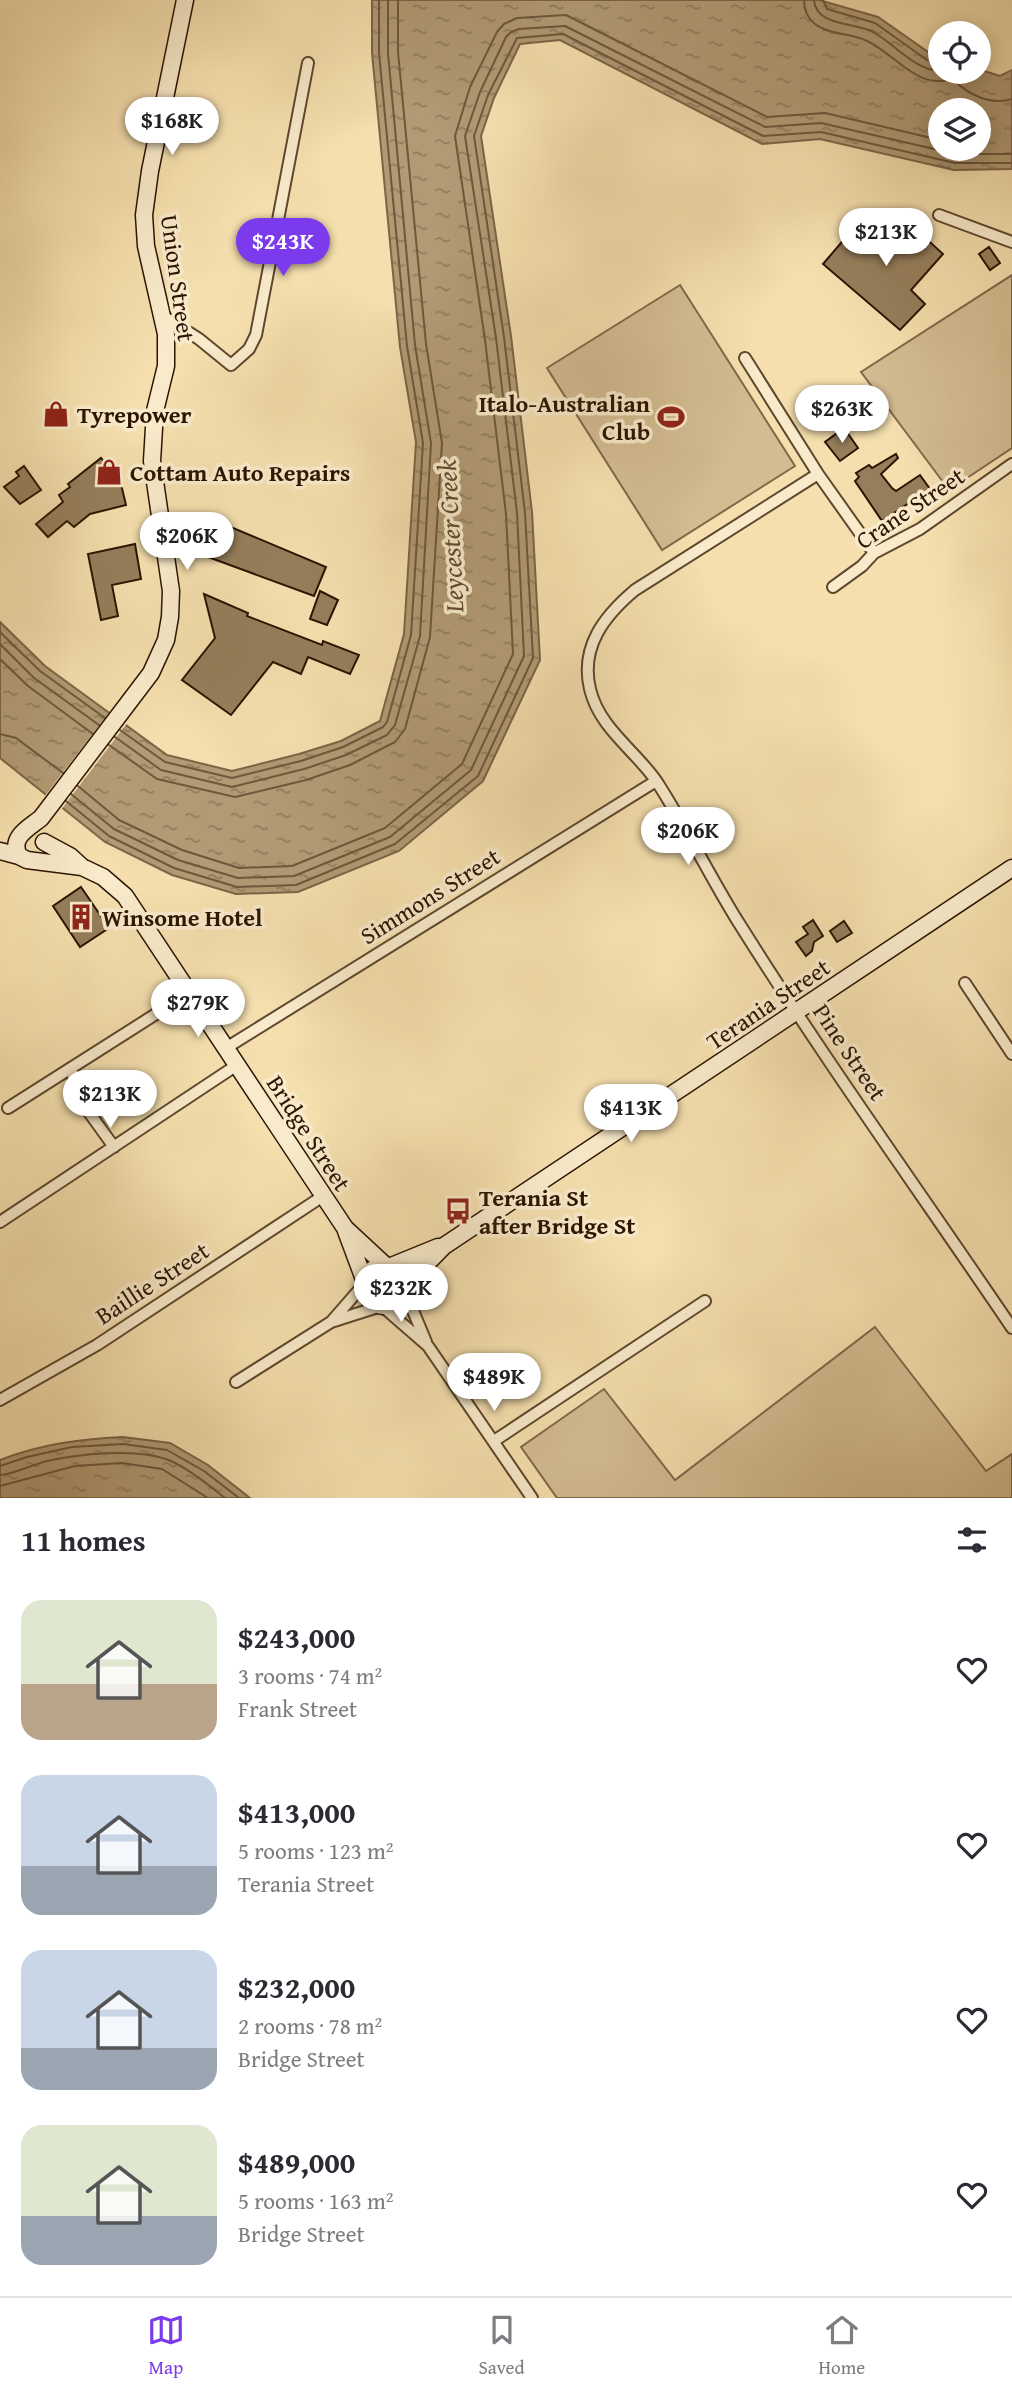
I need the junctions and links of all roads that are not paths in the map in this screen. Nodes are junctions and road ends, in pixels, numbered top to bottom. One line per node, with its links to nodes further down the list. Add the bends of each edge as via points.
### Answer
1 (185, 0): 5 (main road, Union Street, via 144,215 146,246)
2 (307, 63): 5 (street, via 256,335 249,349 231,365)
3 (939, 215): 4 (street)
4 (1012, 242)
5 (163, 316): 12 (main road, Union Street, via 167,352 155,411 152,461 171,591 166,640 151,673)
6 (745, 358): 8 (street)
7 (1012, 464): 9 (street, Crane Street, via 920,529)
8 (818, 474): 9 (street); 11 (street, Pine Street, via 635,590 600,627 589,649 590,690 599,714)
9 (874, 554): 10 (street, Crane Street)
10 (833, 587)
11 (656, 780): 22 (street, Pine Street); 23 (street, Simmons Street)
12 (41, 818): 13 (main road, Union Street); 14 (main road)
13 (21, 835): 14 (main road, via 32,831); 15 (main road); 17 (main road, via 15,844)
14 (42, 839): 17 (main road, via 42,854); 18 (main road, Bridge Street)
15 (0, 844)
16 (0, 851): 17 (main road, Bridge Street)
17 (25, 858): 18 (main road, Bridge Street)
18 (82, 867): 21 (main road, Bridge Street, via 125,896)
19 (1012, 868): 22 (main road, Terania Street)
20 (965, 983): 24 (street)
21 (189, 993): 23 (main road, Bridge Street); 26 (street)
22 (798, 1012): 32 (main road, Terania Street); 39 (street, Pine Street)
23 (226, 1048): 25 (main road, Bridge Street)
24 (1012, 1054)
25 (237, 1065): 28 (street); 29 (main road, Bridge Street)
26 (71, 1068): 27 (street); 28 (street, via 78,1097)
27 (8, 1108)
28 (114, 1147): 30 (street)
29 (323, 1196): 31 (main road, Bridge Street); 42 (street, Baillie Street, via 97,1345)
30 (0, 1222)
31 (345, 1228): 33 (main road, Bridge Street); 34 (main road, Bridge Street)
32 (444, 1246): 33 (main road, Terania Street); 35 (main road, Terania Street)
33 (388, 1267): 34 (main road, via 373,1270); 35 (main road, via 400,1274)
34 (365, 1282): 37 (main road, via 369,1300); 38 (street)
35 (404, 1288): 37 (main road, via 397,1302); 40 (street)
36 (705, 1301): 43 (street)
37 (382, 1306): 38 (street); 40 (street)
38 (331, 1322): 41 (street)
39 (1012, 1328)
40 (428, 1346): 43 (street)
41 (236, 1382)
42 (0, 1400)
43 (495, 1441): 44 (street)
44 (532, 1498)

